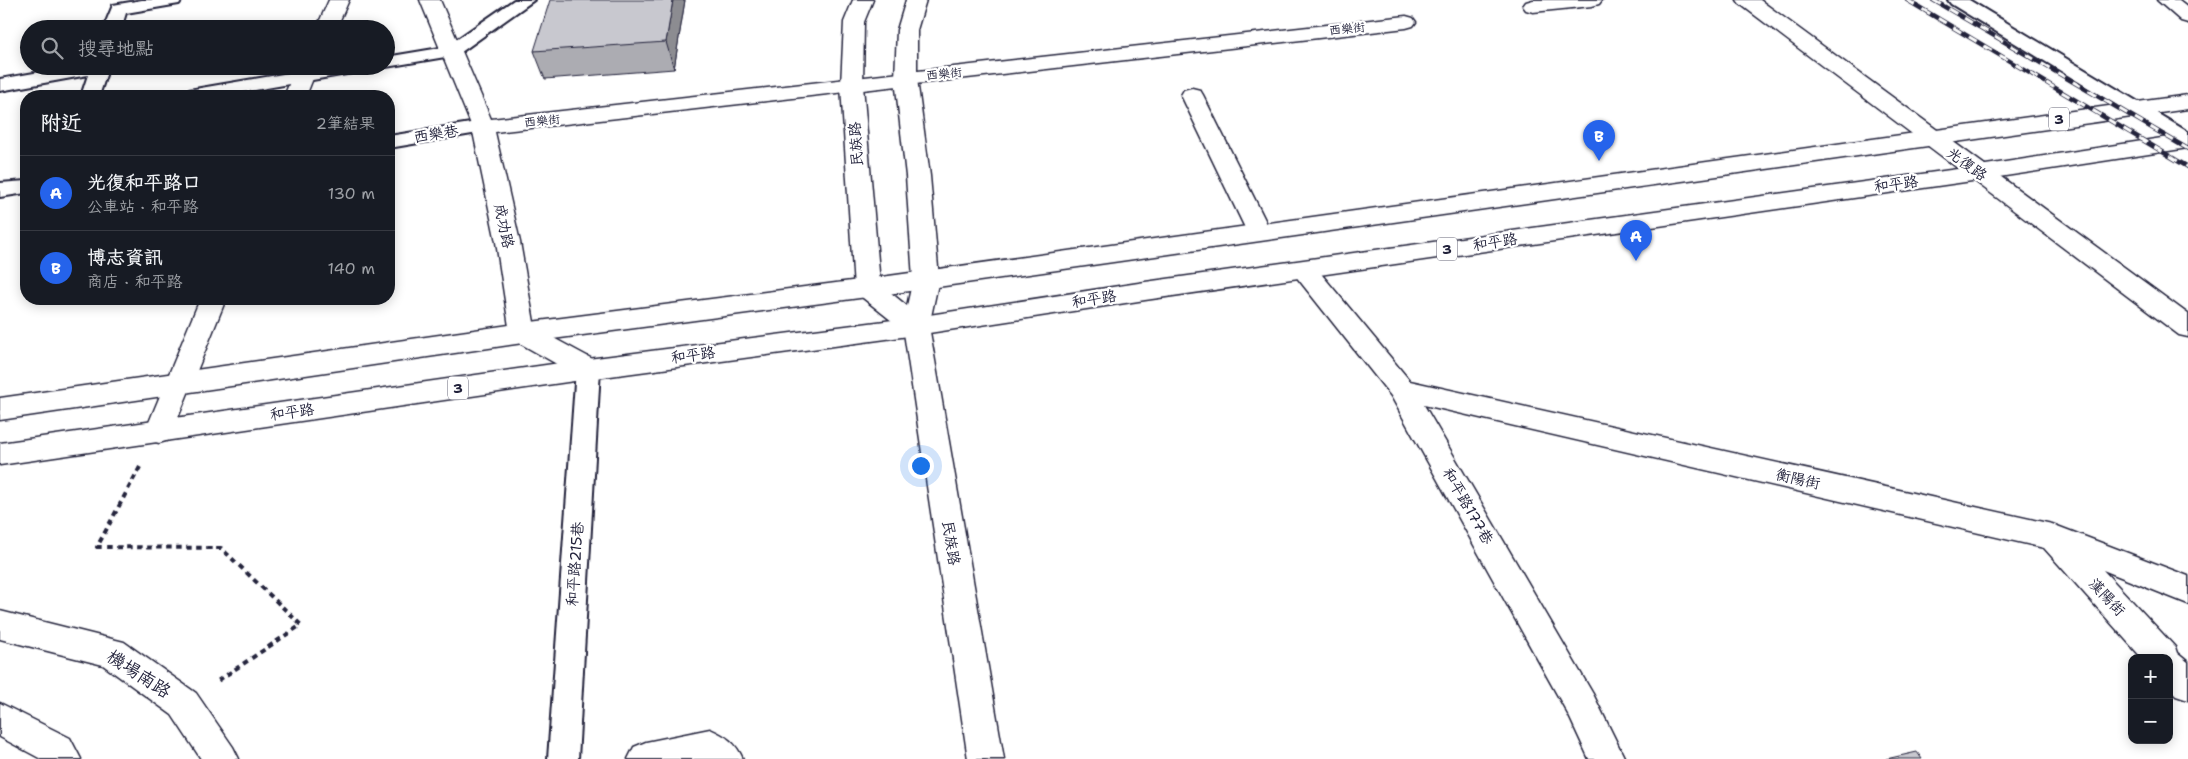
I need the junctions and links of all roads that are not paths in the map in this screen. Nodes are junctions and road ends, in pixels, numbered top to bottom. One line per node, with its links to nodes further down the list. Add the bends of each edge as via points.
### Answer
1 (172, 0): 13 (lane, via 119,9)
2 (339, 0): 14 (street)
3 (430, 0): 16 (street, 成功路)
4 (525, 0): 16 (lane)
5 (863, 0): 24 (street, 民族路, via 854,22)
6 (916, 0): 21 (street, 民族路, via 907,30)
7 (1592, 0): 11 (street)
8 (1747, 0): 31 (street, 光復路)
9 (1957, 0): 29 (lane)
10 (2167, 0): 12 (street)
11 (1533, 6)
12 (2188, 17)
13 (115, 20)
14 (330, 20)
15 (1406, 22): 21 (street, 西樂街)
16 (451, 51): 17 (lane); 30 (street, 成功路)
17 (395, 60)
18 (56, 75): 23 (lane)
19 (97, 75): 25 (lane)
20 (324, 75): 22 (lane)
21 (906, 79): 24 (street, 西樂街); 39 (street, 民族路)
22 (302, 80): 26 (lane)
23 (0, 85)
24 (852, 86): 30 (street, 西樂街); 40 (street, 民族路)
25 (92, 90)
26 (231, 90)
27 (1192, 95): 37 (street)
28 (2188, 102): 29 (street, 3)
29 (2134, 109): 31 (street, 3); 33 (lane)
30 (483, 127): 32 (lane, 西樂巷); 44 (street, 成功路, via 508,242)
31 (1930, 137): 34 (street, 光復路); 37 (street, 3)
32 (395, 141)
33 (2188, 141): 34 (street, 和平路 / 3)
34 (1979, 173): 38 (street, 和平路 / 3); 43 (street, 光復路)
35 (20, 188): 36 (lane)
36 (0, 190)
37 (1259, 232): 39 (street, 3)
38 (1304, 270): 42 (street, 和平路 / 3); 47 (street, 和平路177巷)
39 (926, 279): 40 (street, 3); 42 (street, 民族路)
40 (867, 288): 42 (street); 44 (street, 3)
41 (211, 305): 46 (street)
42 (916, 326): 45 (street, 和平路 / 3); 63 (street, 民族路)
43 (2188, 328)
44 (522, 333): 45 (street); 46 (street, 3)
45 (588, 369): 49 (street, 和平路 / 3); 60 (lane, 和平路215巷)
46 (179, 384): 48 (street, 3); 49 (street)
47 (1401, 389): 51 (street, 衡陽街); 64 (street, 和平路177巷, via 1581,705)
48 (0, 408)
49 (159, 432): 50 (street, 和平路 / 3)
50 (0, 454)
51 (2052, 537): 52 (street, 衡陽街); 54 (street, 漢陽街)
52 (2188, 590)
53 (0, 624): 59 (street, 機場南路, via 112,652 184,704)
54 (2159, 654)
55 (2173, 669): 56 (street)
56 (2188, 686)
57 (0, 719): 58 (street, via 58,750)
58 (63, 759)
59 (221, 759)
60 (563, 759)
61 (646, 759): 62 (street, via 710,746)
62 (725, 759)
63 (986, 759)
64 (1607, 759)

